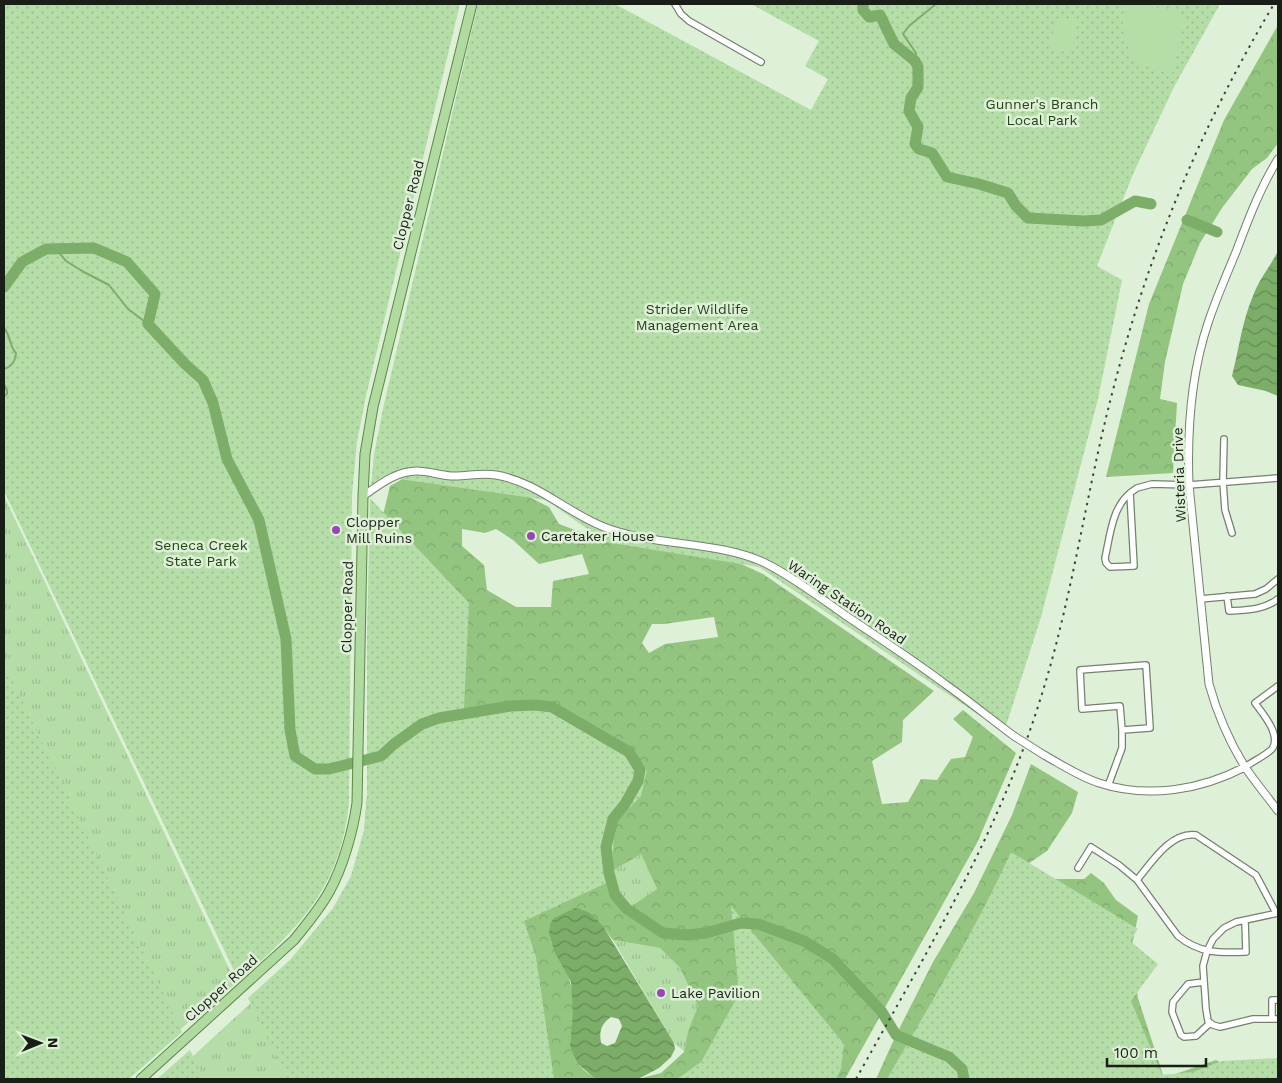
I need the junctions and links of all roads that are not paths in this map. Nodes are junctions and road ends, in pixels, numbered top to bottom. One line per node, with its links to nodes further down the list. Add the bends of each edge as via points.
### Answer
1 (472, 4): 10 (main road, Clopper Road, via 373,407 365,454)
2 (675, 4): 3 (street, via 688,21)
3 (761, 62)
4 (1278, 159): 8 (street, Wisteria Drive, via 1256,199 1208,324 1197,368 1189,423)
5 (1224, 439): 7 (street)
6 (1278, 478): 7 (street)
7 (1223, 482): 8 (street); 11 (street, via 1225,510)
8 (1188, 484): 9 (street, via 1152,484); 14 (street, Wisteria Drive)
9 (1130, 493): 9 (street, via 1134,566 1110,567 1105,558 1117,509)
10 (363, 496): 20 (street, Waring Station Road, bridge, via 386,480 408,472 451,476 495,474 542,491 593,522 614,530 763,562 945,683 1014,736 1085,778); 31 (main road, Clopper Road, via 358,778 355,817 348,846 330,891 294,940)
11 (1232, 533)
12 (1278, 579): 13 (street, via 1255,594)
13 (1228, 596): 14 (street); 15 (street, via 1229,611 1266,607)
14 (1200, 599): 19 (street, Wisteria Drive, via 1209,684 1221,720)
15 (1278, 599)
16 (1278, 686): 17 (street, via 1255,703)
17 (1276, 728): 19 (street, via 1272,748)
18 (1122, 730): 18 (street, via 1150,728 1146,666 1080,670 1082,709 1120,706); 20 (street, via 1122,748)
19 (1245, 767): 20 (street, Waring Station Road, via 1186,789 1136,791); 21 (street)
20 (1108, 786)
21 (1278, 811)
22 (1078, 868): 23 (street, via 1091,848)
23 (1137, 880): 24 (street, via 1180,836 1196,835 1256,875); 26 (street, via 1178,936)
24 (1277, 913): 25 (street)
25 (1245, 921): 26 (street, via 1224,928); 26 (street, via 1246,952)
26 (1207, 951): 27 (street, via 1203,966)
27 (1204, 982): 30 (street); 30 (street, via 1184,987 1173,1002 1172,1012 1184,1037 1196,1036)
28 (1278, 1000): 29 (street, via 1272,1000)
29 (1275, 1019): 30 (street, via 1253,1019 1220,1027)
30 (1210, 1023)
31 (141, 1079)

